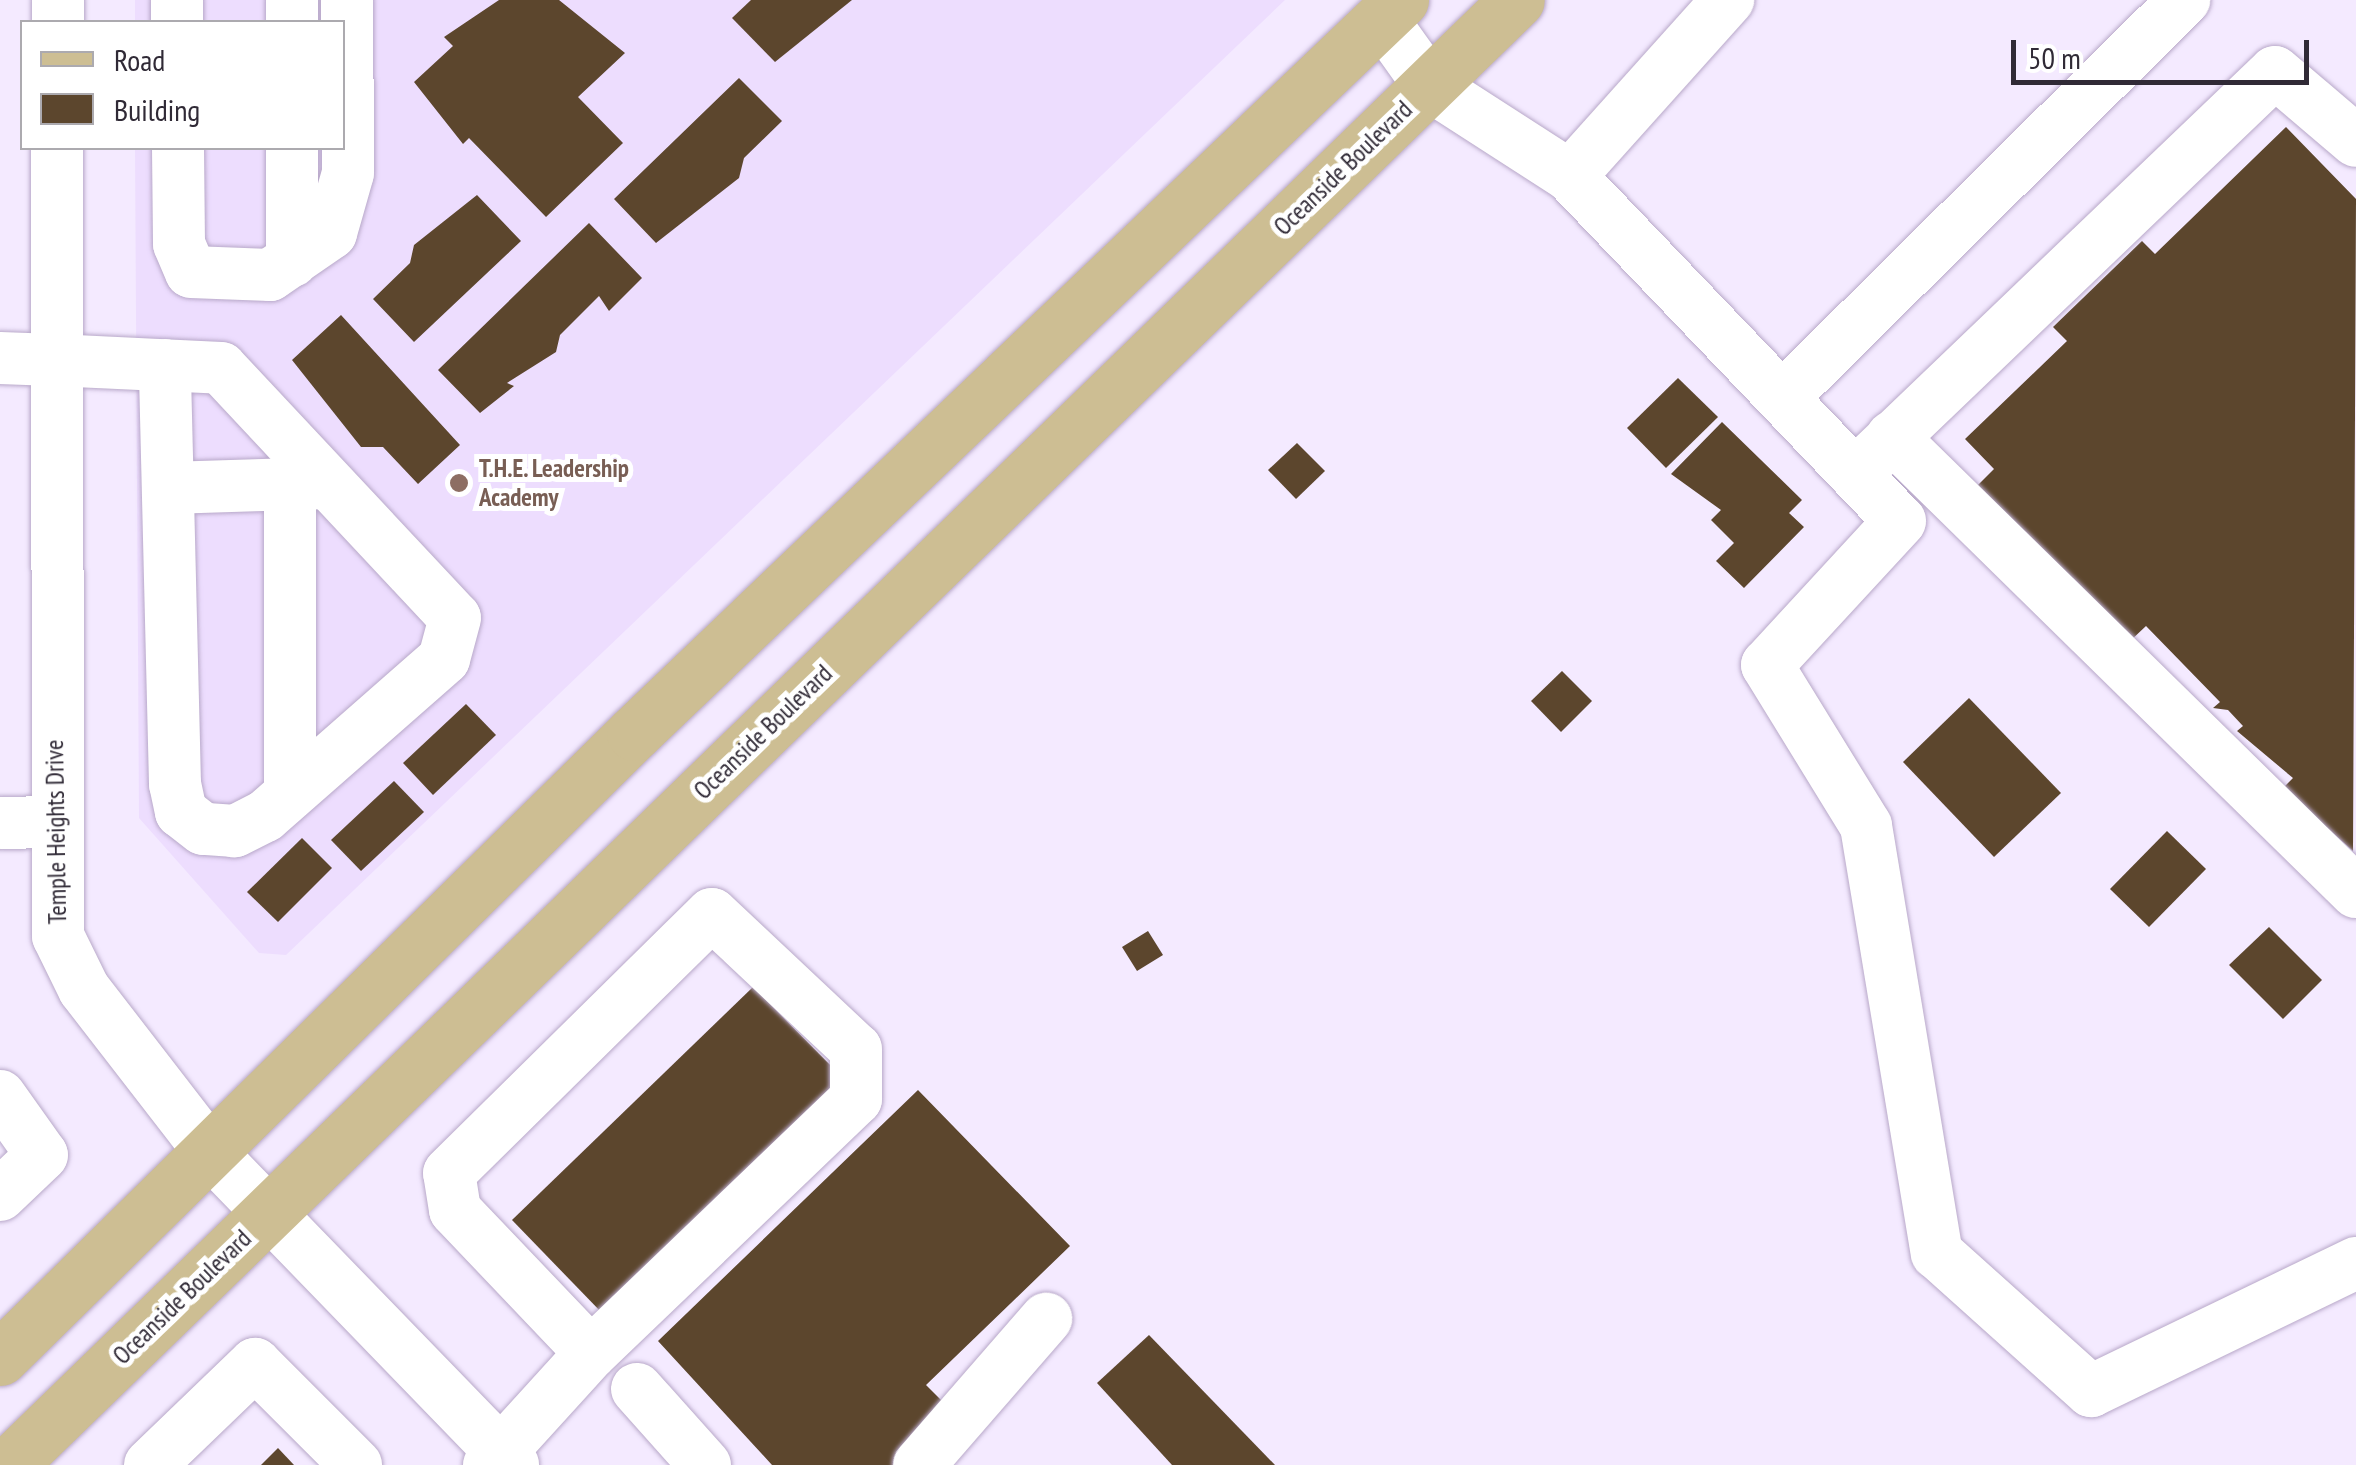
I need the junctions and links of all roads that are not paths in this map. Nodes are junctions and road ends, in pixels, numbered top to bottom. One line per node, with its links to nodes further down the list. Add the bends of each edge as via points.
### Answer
1 (347, 0): 12 (street, via 346,203 331,232)
2 (1517, 0): 6 (main road, Oceanside Boulevard)
3 (1728, 0): 11 (street)
4 (2184, 0): 16 (street)
5 (1392, 9): 6 (street); 26 (main road)
6 (1429, 85): 11 (street); 28 (main road, Oceanside Boulevard)
7 (2356, 142): 17 (street, via 2275,72)
8 (57, 150): 14 (street, Temple Heights Drive)
9 (178, 150): 12 (street, via 178,244 192,272 247,280)
10 (292, 150): 12 (street)
11 (1570, 176): 16 (street)
12 (292, 261)
13 (0, 358): 14 (street)
14 (54, 360): 15 (street); 22 (street, Temple Heights Drive)
15 (165, 365): 19 (street, via 221,368); 20 (street)
16 (1782, 398): 18 (street)
17 (1892, 437): 18 (street); 24 (street)
18 (1855, 474): 29 (street, via 1900,521 1767,664 1866,826 1938,1253 2091,1392)
19 (310, 484): 20 (street); 21 (street); 21 (street, via 455,618 444,658)
20 (168, 488): 21 (street, via 182,812 203,829 236,831)
21 (290, 791)
22 (54, 822): 23 (street); 26 (street, Temple Heights Drive, via 58,936 84,988)
23 (0, 823)
24 (2356, 892)
25 (0, 1096): 27 (street, via 42,1155)
26 (209, 1151): 28 (street, Temple Heights Drive); 32 (main road)
27 (0, 1195)
28 (267, 1214): 34 (street, Temple Heights Drive); 35 (main road, Oceanside Boulevard)
29 (2356, 1263)
30 (1046, 1319): 39 (street)
31 (591, 1353): 31 (street, via 455,1210 446,1186 712,914 856,1049 856,1099); 34 (street)
32 (0, 1358)
33 (637, 1389): 38 (street)
34 (501, 1461)
35 (9, 1465)
36 (150, 1465): 37 (street, via 256,1364)
37 (356, 1465)
38 (705, 1465)
39 (918, 1465)

